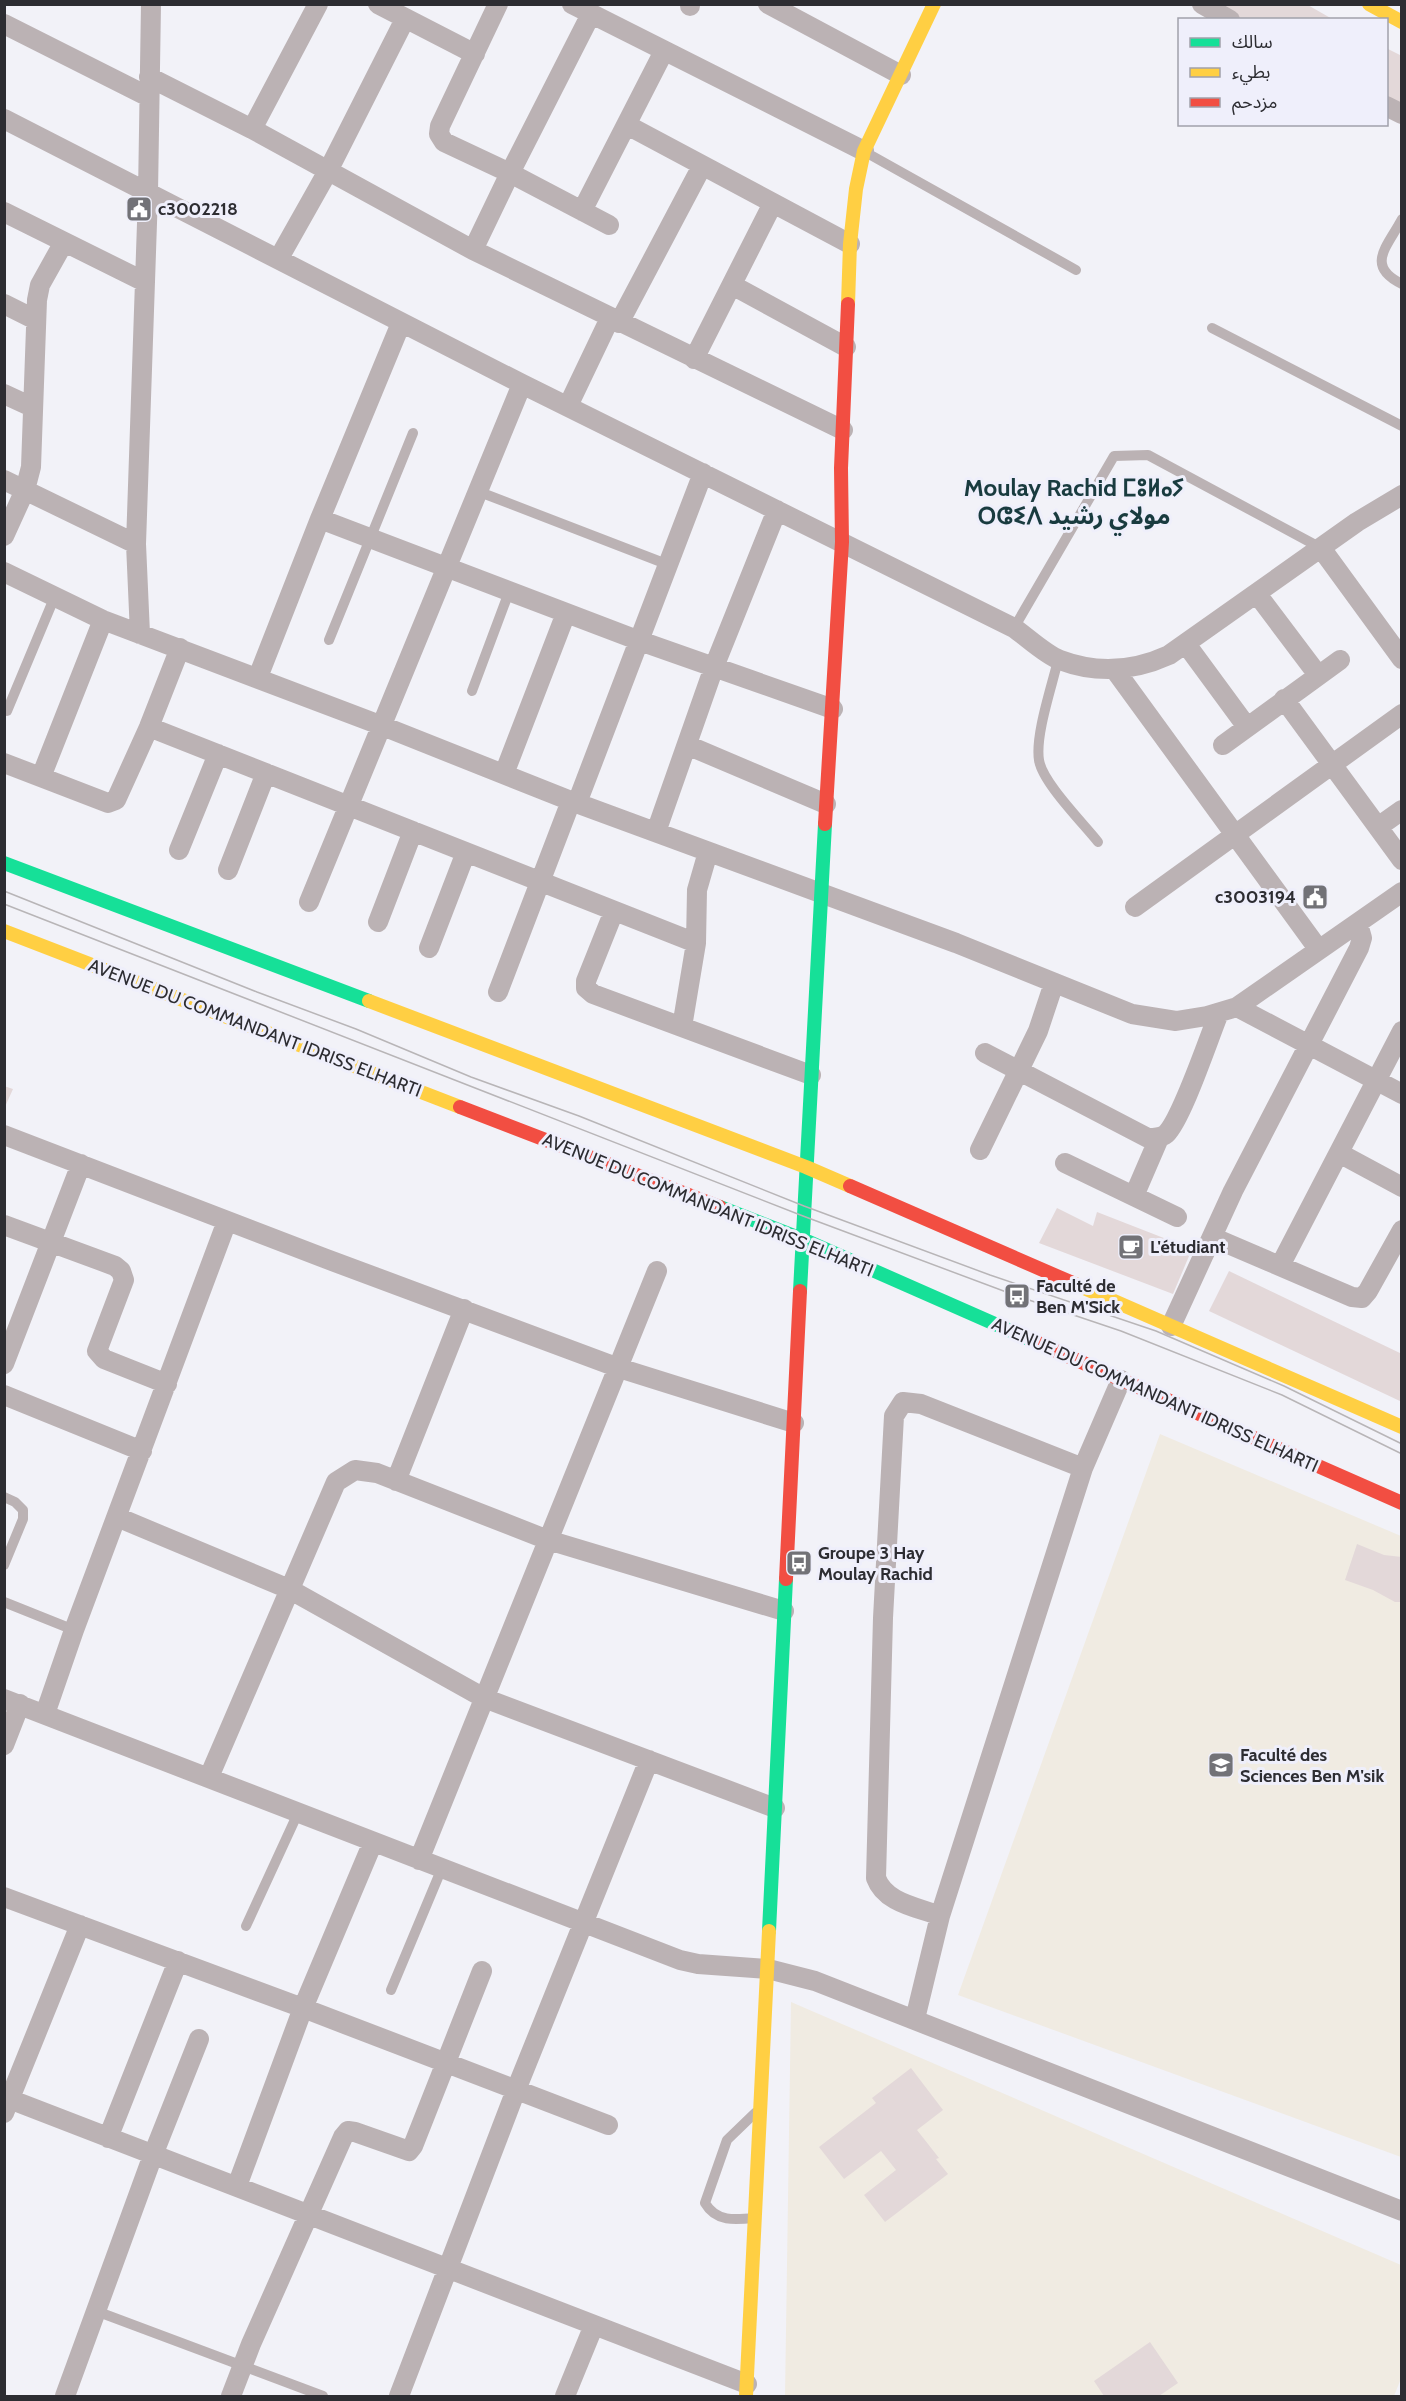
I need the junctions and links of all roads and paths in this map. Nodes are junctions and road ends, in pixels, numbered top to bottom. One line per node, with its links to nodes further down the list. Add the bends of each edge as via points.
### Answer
1 (151, 4): 18 (street)
2 (318, 4): 22 (street)
3 (378, 4): 12 (street)
4 (498, 4): 16 (street)
5 (572, 4): 10 (street)
6 (768, 4): 17 (street)
7 (934, 4): 17 (main road)
8 (1202, 4): 11 (street)
9 (1369, 4): 13 (main road)
10 (601, 13): 15 (street); 26 (street)
11 (1226, 18)
12 (405, 20): 16 (street); 25 (street)
13 (1401, 22)
14 (4, 24): 19 (street)
15 (664, 51): 21 (street); 23 (street)
16 (475, 54): 26 (street, via 438,134 444,141)
17 (901, 75): 23 (main road)
18 (149, 77): 19 (street); 22 (street)
19 (149, 97): 27 (street)
20 (4, 119): 27 (street)
21 (627, 125): 24 (street); 29 (street)
22 (252, 129): 25 (street)
23 (864, 151): 34 (main road); 37 (lane)
24 (702, 166): 28 (street); 43 (street)
25 (328, 171): 35 (street); 36 (street)
26 (510, 173): 29 (street); 35 (street)
27 (148, 194): 36 (street); 38 (street)
28 (773, 203): 34 (street); 39 (street)
29 (582, 211): 32 (street)
30 (4, 212): 33 (street)
31 (1401, 219): 40 (lane, via 1381,259 1381,268 1388,278)
32 (609, 225)
33 (64, 242): 38 (street); 42 (street, via 40,285)
34 (850, 244): 46 (main road)
35 (473, 250): 43 (street)
36 (279, 258): 44 (street)
37 (1076, 270)
38 (145, 282): 65 (street)
39 (732, 285): 46 (street); 47 (street)
40 (1401, 285)
41 (4, 304): 42 (street)
42 (36, 320): 51 (street)
43 (614, 320): 47 (street); 50 (street)
44 (401, 323): 48 (street); 61 (street)
45 (1212, 328): 52 (lane)
46 (846, 347): 53 (main road)
47 (694, 359): 53 (street)
48 (522, 384): 50 (street); 58 (street)
49 (4, 394): 51 (street)
50 (568, 406): 55 (street)
51 (32, 407): 57 (street, via 31,467)
52 (1401, 426)
53 (843, 430): 64 (main road)
54 (413, 433): 63 (lane)
55 (704, 473): 60 (street); 67 (street)
56 (4, 480): 57 (street)
57 (25, 490): 62 (street); 65 (street)
58 (477, 491): 67 (lane); 68 (street)
59 (1401, 495): 66 (street)
60 (777, 510): 64 (street); 84 (street)
61 (320, 519): 63 (street); 87 (street)
62 (4, 536)
63 (370, 539): 68 (street); 77 (lane)
64 (842, 542): 75 (street); 90 (main road)
65 (136, 544): 76 (street)
66 (1321, 548): 71 (street); 75 (lane, via 1148,455 1114,456); 81 (street)
67 (669, 565): 78 (street)
68 (445, 568): 70 (street); 93 (street)
69 (4, 572): 72 (street)
70 (509, 592): 73 (street); 88 (lane)
71 (1257, 594): 79 (street); 86 (street)
72 (55, 596): 74 (street); 91 (lane)
73 (566, 613): 78 (street); 102 (street)
74 (103, 620): 76 (street); 103 (street)
75 (1014, 628): 82 (street)
76 (140, 634): 80 (street)
77 (329, 640)
78 (640, 641): 84 (street); 104 (street)
79 (1186, 644): 85 (street, via 1147,665); 95 (street)
80 (180, 648): 87 (street); 94 (street)
81 (1401, 659)
82 (1058, 660): 85 (street); 112 (lane, via 1039,742 1039,761 1046,778)
83 (1340, 660): 86 (street)
84 (714, 667): 90 (street); 96 (street)
85 (1114, 670): 111 (street)
86 (1318, 675): 89 (street)
87 (258, 677): 93 (street)
88 (472, 691)
89 (1284, 699): 95 (street); 100 (street)
90 (833, 708): 105 (main road)
91 (7, 711)
92 (1401, 714): 100 (street)
93 (380, 725): 102 (street); 106 (street)
94 (149, 727): 98 (street); 103 (street, via 120,795 112,802)
95 (1247, 727): 97 (street)
96 (687, 745): 105 (street); 110 (street)
97 (1223, 745)
98 (218, 754): 101 (street); 113 (street)
99 (4, 764): 103 (street)
100 (1332, 764): 108 (street); 111 (street)
101 (266, 773): 106 (street); 118 (street)
102 (504, 774): 104 (street)
103 (41, 777)
104 (574, 802): 110 (street); 119 (street)
105 (826, 804): 121 (main road)
106 (347, 805): 109 (street); 122 (street)
107 (1401, 810): 108 (street)
108 (1378, 827): 116 (street)
109 (413, 831): 114 (street); 127 (street)
110 (656, 832): 115 (street)
111 (1236, 834): 123 (street); 132 (street)
112 (1098, 842)
113 (179, 850)
114 (466, 852): 119 (street); 131 (street)
115 (708, 852): 121 (street); 130 (street, via 697,890)
116 (1401, 860)
117 (4, 863): 150 (main road)
118 (228, 870)
119 (541, 881): 125 (street); 134 (street)
120 (1401, 892): 124 (street)
121 (820, 893): 133 (street); 141 (main road)
122 (309, 902)
123 (1135, 907)
124 (1383, 907): 126 (street); 128 (street)
125 (614, 911): 130 (street); 136 (street, via 586,988)
126 (1401, 916)
127 (378, 922)
128 (1358, 924): 132 (street); 138 (street, via 1362,938 1359,948)
129 (4, 931): 158 (main road, AVENUE DU COMMANDANT IDRISS ELHARTI)
130 (696, 943): 136 (street)
131 (429, 948)
132 (1319, 950): 135 (street)
133 (1054, 983): 135 (street, via 1132,1014 1176,1021); 140 (street, via 1038,1031)
134 (498, 992)
135 (1228, 1010): 138 (street); 145 (street, via 1178,1115)
136 (682, 1027): 141 (street)
137 (1401, 1031): 142 (street)
138 (1308, 1044): 142 (street); 157 (street)
139 (985, 1053): 140 (street)
140 (1018, 1071): 145 (street, via 1148,1138); 146 (street)
141 (811, 1075): 150 (main road)
142 (1376, 1080): 143 (street); 147 (street)
143 (1401, 1094)
144 (4, 1135): 148 (street)
145 (1159, 1138): 152 (street)
146 (980, 1150)
147 (1339, 1153): 151 (street); 160 (street)
148 (81, 1164): 154 (street); 159 (street)
149 (1065, 1164): 152 (street)
150 (806, 1167): 158 (main road); 163 (main road)
151 (1401, 1187)
152 (1134, 1196): 153 (street)
153 (1177, 1217)
154 (227, 1221): 162 (street); 167 (street)
155 (4, 1225): 159 (street)
156 (1401, 1230): 160 (street, via 1362,1298)
157 (1212, 1237): 160 (street); 163 (street)
158 (802, 1239): 166 (main road, AVENUE DU COMMANDANT IDRISS ELHARTI); 169 (main road)
159 (51, 1243): 164 (street); 167 (street, via 121,1271 124,1280 97,1351 104,1359)
160 (1281, 1264)
161 (657, 1271): 165 (street)
162 (464, 1309): 165 (street); 173 (street)
163 (1171, 1326): 170 (main road)
164 (4, 1364)
165 (619, 1368): 169 (street); 177 (street)
166 (1121, 1380): 172 (street); 175 (main road, AVENUE DU COMMANDANT IDRISS ELHARTI)
167 (167, 1384): 171 (street)
168 (4, 1395): 171 (street)
169 (794, 1423): 181 (main road)
170 (1401, 1427)
171 (142, 1451): 176 (street)
172 (1083, 1468): 195 (street); 195 (street, via 921,1404 903,1402 894,1416 883,1618 876,1878 889,1897)
173 (396, 1481): 177 (street); 179 (street, via 355,1470 336,1482)
174 (4, 1497): 178 (lane, via 23,1510 23,1519)
175 (1401, 1503)
176 (117, 1517): 179 (street); 182 (street)
177 (548, 1540): 181 (street); 183 (street)
178 (4, 1565)
179 (289, 1589): 183 (street); 188 (street)
180 (4, 1602): 182 (lane)
181 (784, 1611): 189 (main road)
182 (74, 1630): 185 (street)
183 (484, 1698): 187 (street); 192 (street)
184 (12, 1702): 185 (street); 186 (street)
185 (45, 1714): 188 (street)
186 (4, 1745)
187 (648, 1760): 189 (street); 196 (street)
188 (209, 1777): 190 (street)
189 (775, 1808): 200 (main road)
190 (298, 1813): 191 (street); 198 (lane)
191 (373, 1842): 192 (street); 203 (street)
192 (419, 1860): 193 (street)
193 (442, 1868): 196 (street); 202 (lane)
194 (4, 1897): 197 (street)
195 (940, 1916): 204 (street)
196 (583, 1923): 200 (street, via 680,1960); 207 (street)
197 (80, 1925): 199 (street); 208 (street)
198 (246, 1926)
199 (177, 1961): 203 (street); 211 (street)
200 (768, 1969): 204 (street, via 815,1981); 209 (main road)
201 (482, 1971): 206 (street)
202 (391, 1990)
203 (303, 2008): 206 (street); 213 (street)
204 (915, 2019): 214 (street)
205 (199, 2039): 212 (street)
206 (446, 2063): 207 (street); 215 (street, via 409,2151 348,2131)
207 (516, 2090): 210 (street); 217 (street)
208 (6, 2103): 211 (street)
209 (760, 2109): 216 (main road); 216 (lane, via 727,2140 705,2203 720,2218)
210 (608, 2125)
211 (108, 2138): 212 (street)
212 (153, 2155): 213 (street); 218 (street)
213 (237, 2186): 215 (street)
214 (1401, 2211)
215 (307, 2215): 217 (street); 220 (street)
216 (755, 2218): 221 (main road)
217 (448, 2269): 219 (street); 225 (street)
218 (96, 2311): 220 (lane); 222 (street)
219 (594, 2325): 221 (street); 226 (street)
220 (242, 2368): 223 (street); 224 (lane)
221 (746, 2390)
222 (65, 2397)
223 (231, 2397)
224 (323, 2397)
225 (399, 2397)
226 (565, 2397)

